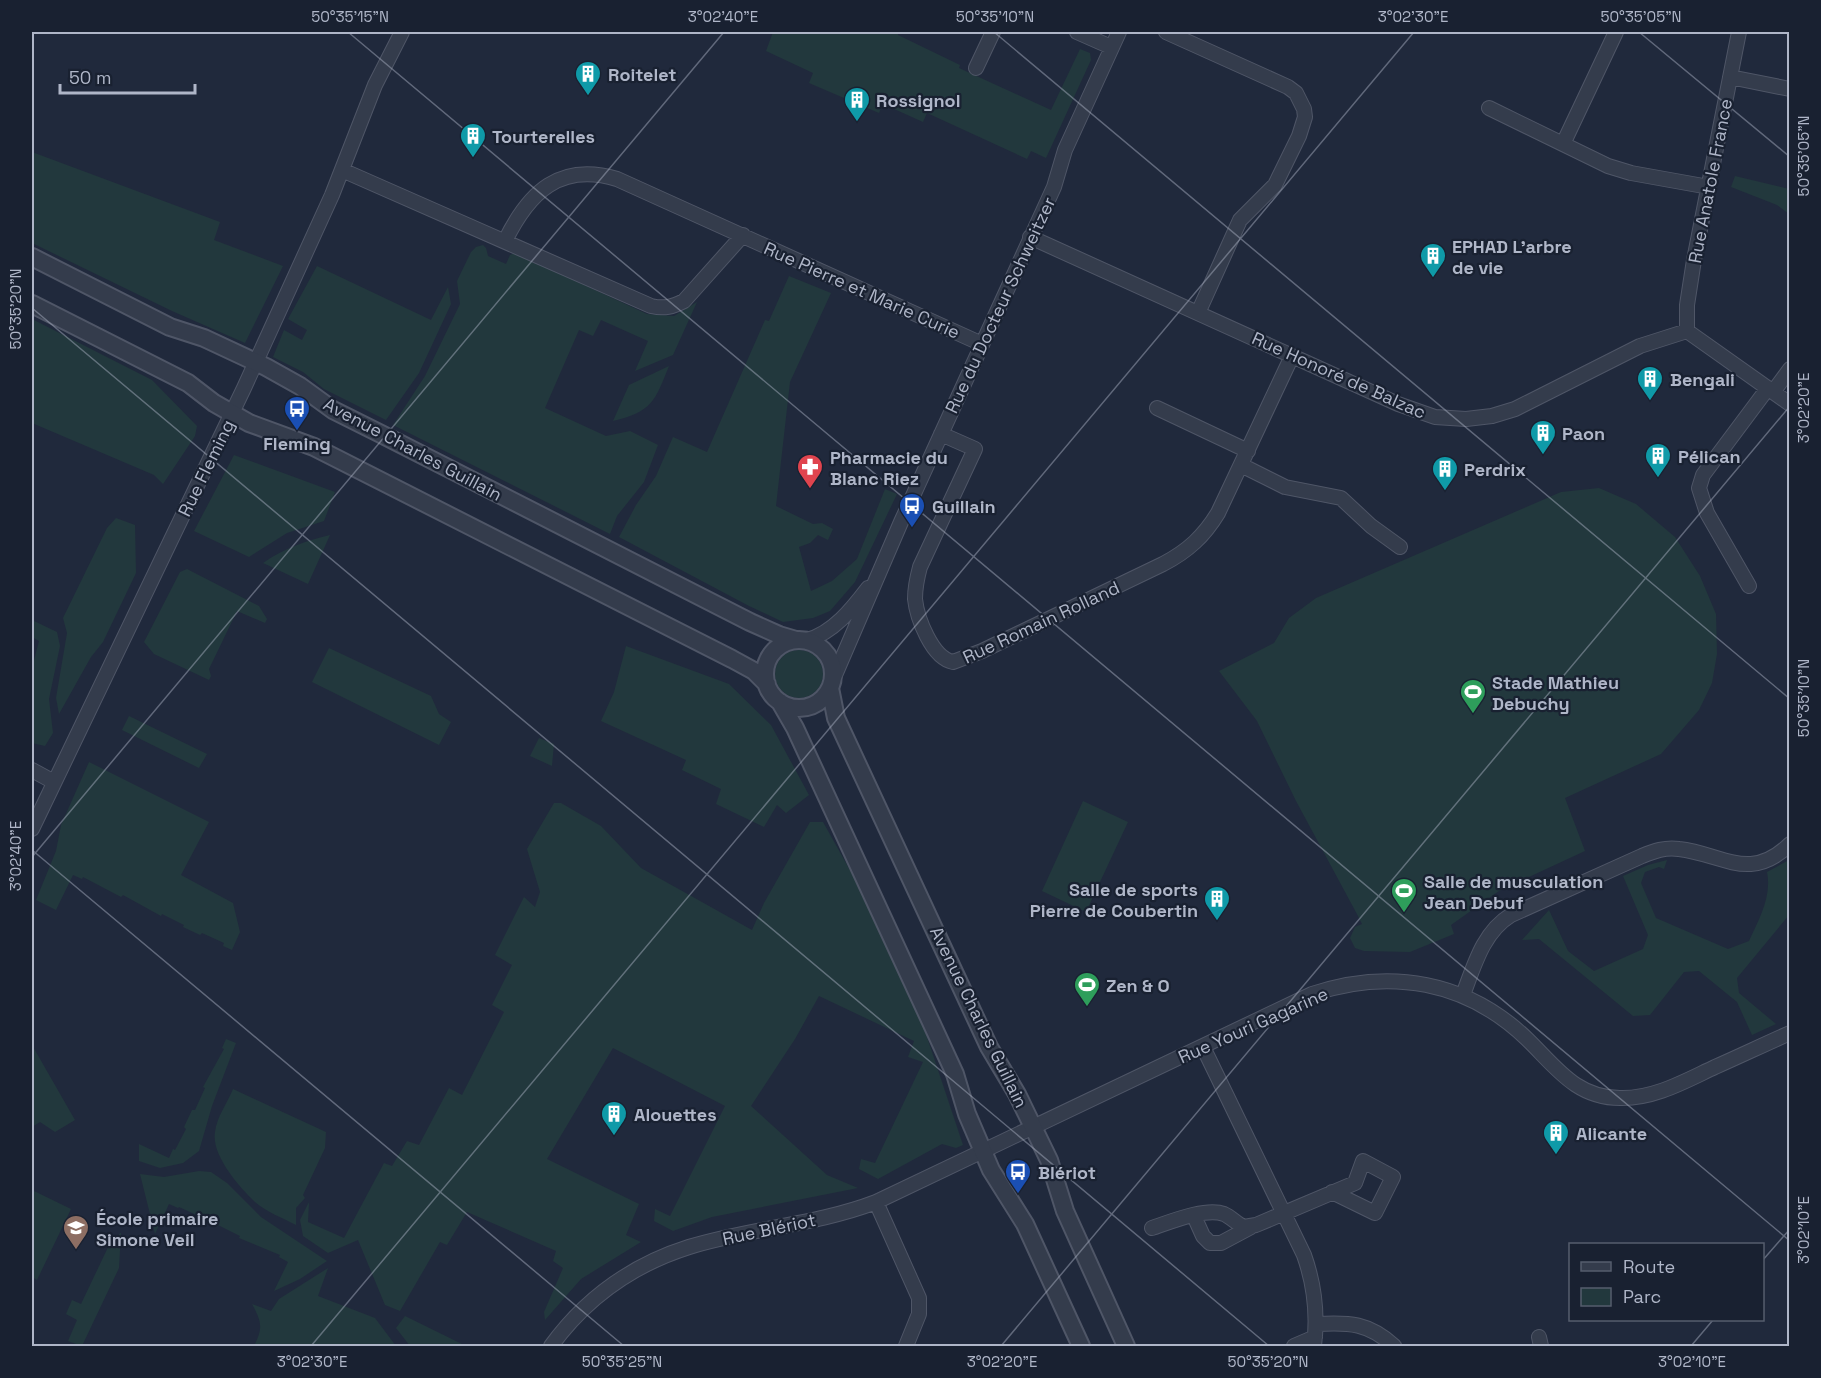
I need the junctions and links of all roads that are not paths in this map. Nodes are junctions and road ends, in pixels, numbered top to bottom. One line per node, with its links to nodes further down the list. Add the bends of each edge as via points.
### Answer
1 (402, 32): 14 (street, Rue Fleming, via 368,101)
2 (993, 32): 9 (street)
3 (1077, 32): 8 (street)
4 (1119, 32): 8 (street, Rue du Docteur Schweitzer)
5 (1167, 32): 21 (street, via 1288,87 1304,109 1303,126 1281,175 1271,191 1240,220)
6 (1739, 32): 10 (street, Rue Anatole France)
7 (1610, 33): 13 (street)
8 (1111, 47): 17 (street, Rue du Docteur Schweitzer)
9 (976, 68)
10 (1730, 77): 11 (street); 15 (street, Rue Anatole France)
11 (1790, 89)
12 (1489, 108): 13 (street)
13 (1563, 144): 15 (street, via 1620,170)
14 (342, 170): 18 (street, Rue Pierre et Marie Curie); 25 (street, Rue Fleming)
15 (1709, 187): 22 (street, Rue Anatole France, via 1689,287)
16 (743, 235): 18 (street, Rue Pierre et Marie Curie, via 617,178 588,173 562,179 537,194 522,209); 18 (street, Rue Pierre et Marie Curie, via 684,301 662,309); 23 (street, Rue Pierre et Marie Curie)
17 (1030, 237): 21 (street, Rue Honoré de Balzac); 23 (street, Rue du Docteur Schweitzer)
18 (505, 241)
19 (32, 257): 25 (street, Avenue Charles Guillain, via 170,327)
20 (32, 304): 30 (street, via 188,383)
21 (1198, 312): 24 (street, Rue Honoré de Balzac)
22 (1687, 331): 24 (street, Rue Honoré de Balzac, via 1640,346 1515,409 1466,419 1420,413); 27 (street)
23 (982, 344): 31 (street, Rue du Docteur Schweitzer)
24 (1292, 356): 32 (street, Rue Romain Rolland)
25 (256, 362): 30 (street, Rue Fleming); 37 (street, Avenue Charles Guillain, via 295,382 333,410 750,622)
26 (1790, 369): 27 (street)
27 (1770, 390): 28 (street); 36 (street, via 1703,475 1699,488 1707,513)
28 (1790, 404)
29 (1157, 408): 32 (street)
30 (231, 414): 38 (street, via 314,447 388,484 747,667); 42 (street, Rue Fleming)
31 (941, 434): 33 (street, Rue Romain Rolland, via 975,449 920,567 915,601 936,651 952,662 1179,556 1210,526); 35 (street, Rue du Docteur Schweitzer)
32 (1248, 451): 33 (street, Rue Romain Rolland)
33 (1241, 465): 34 (street, via 1285,487 1341,498)
34 (1400, 547)
35 (877, 577): 37 (street, Rue du Docteur Schweitzer, via 829,630); 39 (street, Rue du Docteur Schweitzer)
36 (1749, 586)
37 (801, 640): 38 (street, via 785,642 772,653 765,668); 39 (street, via 821,648 828,656)
38 (767, 684): 40 (street)
39 (831, 685): 40 (street, via 822,699 807,707); 48 (street, Avenue Charles Guillain, via 834,712 989,1047)
40 (780, 702): 50 (street, via 955,1074)
41 (32, 771): 42 (street)
42 (54, 782): 43 (street, Rue Fleming)
43 (32, 829)
44 (1790, 844): 45 (street, via 1771,859 1752,864 1660,849 1511,915 1485,941)
45 (1463, 995): 46 (street, Rue Youri Gagarine, via 1511,1025 1569,1081 1594,1093 1618,1098 1654,1094); 47 (street, Rue Youri Gagarine, via 1399,981 1341,986 1312,994)
46 (1790, 1033)
47 (1203, 1047): 48 (street, Rue Youri Gagarine); 53 (street)
48 (1033, 1126): 49 (street, Rue Youri Gagarine); 61 (street, Avenue Charles Guillain, via 1053,1170 1065,1211)
49 (1007, 1139): 50 (street, Rue Blériot)
50 (984, 1151): 52 (street, Rue Blériot); 60 (street, via 991,1170 1025,1224)
51 (1332, 1192): 51 (street, via 1355,1183 1363,1161 1393,1177 1375,1213); 53 (street)
52 (876, 1202): 58 (street, Rue Blériot, via 692,1246 659,1259 589,1302); 59 (street, via 919,1298 916,1324)
53 (1284, 1212): 55 (street); 57 (street, via 1309,1269 1316,1302)
54 (1194, 1216): 55 (street, via 1219,1213); 55 (street, via 1210,1243 1221,1243); 56 (street)
55 (1251, 1227)
56 (1152, 1228)
57 (1315, 1336): 62 (street); 63 (street, via 1344,1322 1376,1333)
58 (551, 1347)
59 (906, 1347)
60 (1081, 1347)
61 (1126, 1347)
62 (1294, 1347)
63 (1394, 1347)

